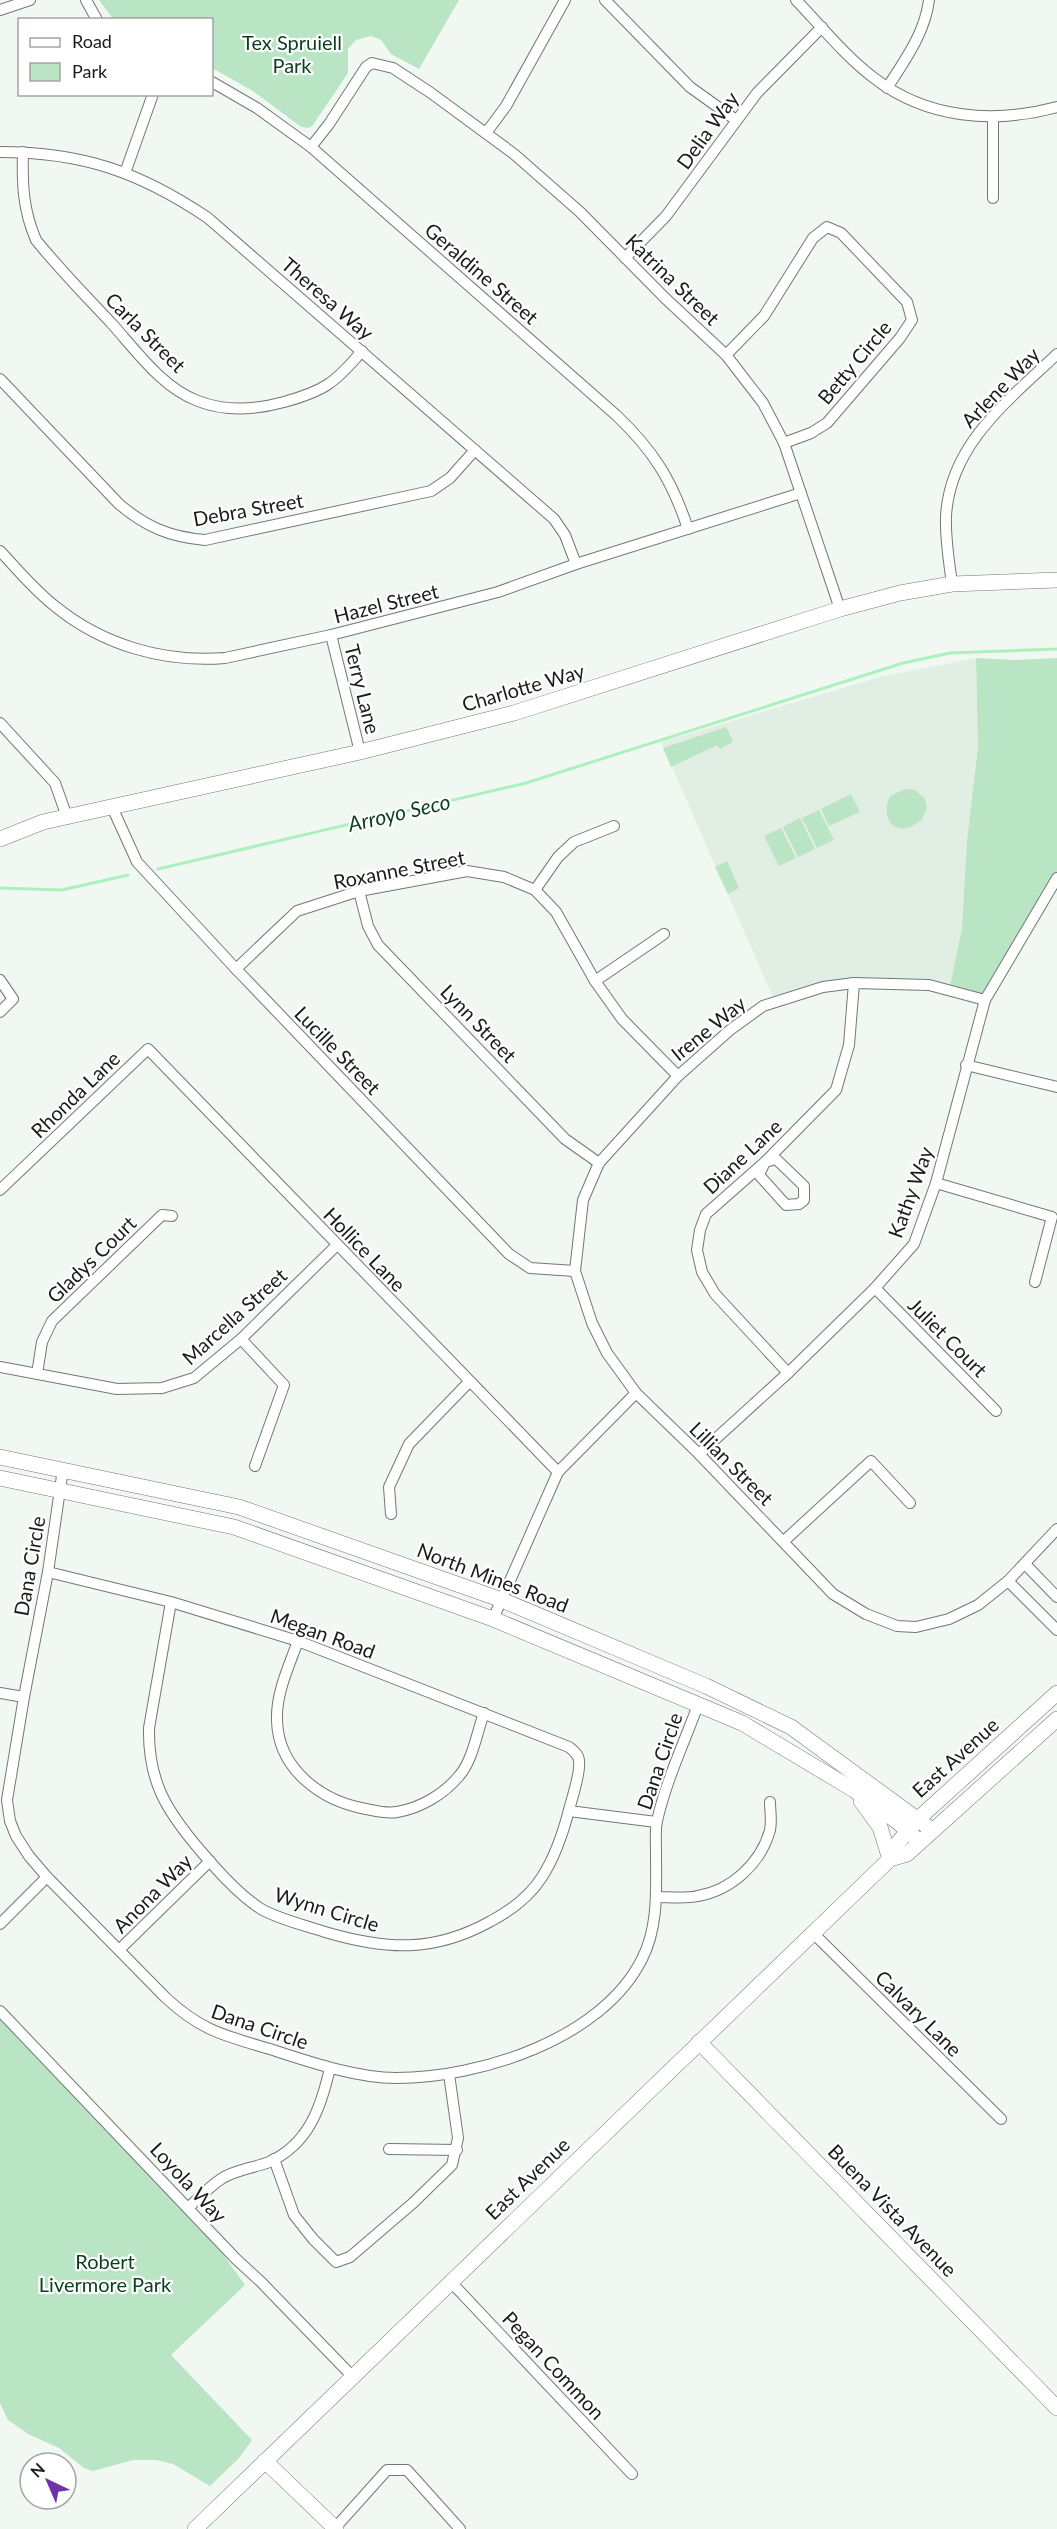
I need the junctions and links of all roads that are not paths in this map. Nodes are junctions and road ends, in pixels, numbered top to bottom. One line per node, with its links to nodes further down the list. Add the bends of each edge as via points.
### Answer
1 (30, 0): 7 (street)
2 (86, 0): 8 (street)
3 (565, 0): 16 (street, via 511,97)
4 (605, 0): 15 (street, via 690,87)
5 (796, 0): 9 (street)
6 (929, 0): 11 (street, via 917,41)
7 (0, 9)
8 (96, 18)
9 (822, 27): 11 (street); 15 (street, Delia Way, via 783,64)
10 (213, 83): 17 (street, Geraldine Street)
11 (887, 88): 14 (street, via 940,110)
12 (152, 96): 20 (street)
13 (1057, 107): 14 (street)
14 (993, 118): 21 (street)
15 (736, 120): 22 (street, Delia Way, via 666,216)
16 (486, 133): 17 (street, Katrina Street, via 393,68 372,63); 22 (street, Katrina Street, via 580,212)
17 (311, 147): 30 (street, Geraldine Street, via 641,439 676,494)
18 (0, 152): 19 (street, Theresa Way)
19 (23, 152): 20 (street, Theresa Way, via 99,163); 23 (street, Carla Street, via 22,196 36,240 152,368 190,397 224,408 246,409 313,394 329,386)
20 (125, 173): 23 (street, Theresa Way, via 151,183 208,218)
21 (993, 198)
22 (626, 258): 25 (street, Katrina Street)
23 (362, 351): 28 (street, Theresa Way)
24 (1057, 354): 34 (street, Arlene Way, via 988,420 961,460 946,514)
25 (726, 355): 27 (street, Katrina Street, via 763,403); 27 (street, Betty Circle, via 765,316 813,238 827,227 841,233 907,302 912,320 840,410 811,433)
26 (0, 379): 28 (street, Debra Street, via 139,521 183,538 205,540 431,491 450,478)
27 (784, 442): 29 (street, Katrina Street)
28 (475, 450): 32 (street, Theresa Way, via 554,519)
29 (801, 493): 30 (street, Hazel Street); 35 (street, Katrina Street)
30 (688, 529): 32 (street, Hazel Street)
31 (0, 551): 36 (street, Hazel Street, via 54,606 78,624 133,648 160,655 195,660 225,657)
32 (576, 564): 36 (street, Hazel Street, via 498,592)
33 (1057, 580): 34 (main road, Charlotte Way)
34 (952, 584): 35 (main road, Charlotte Way)
35 (840, 609): 38 (main road, Charlotte Way, via 514,713)
36 (331, 635): 38 (street, Terry Lane)
37 (0, 723): 40 (street, via 56,783)
38 (360, 752): 39 (main road, Charlotte Way)
39 (112, 807): 40 (main road, Charlotte Way); 47 (street, Lucille Street, via 136,862)
40 (68, 817): 42 (main road, Charlotte Way)
41 (614, 826): 44 (street, via 574,842)
42 (0, 839)
43 (1057, 878): 51 (street, Kathy Way)
44 (535, 890): 45 (street, Roxanne Street, via 504,877 467,871); 49 (street, Roxanne Street, via 556,912)
45 (359, 891): 47 (street, Roxanne Street, via 297,910); 58 (street, Lynn Street, via 368,926 378,945 566,1138)
46 (664, 934): 49 (street)
47 (236, 969): 63 (street, Lucille Street, via 509,1254 530,1268)
48 (0, 980): 52 (street, via 13,999)
49 (595, 981): 55 (street, Roxanne Street, via 622,1019)
50 (854, 983): 51 (street, Irene Way, via 929,985); 55 (street, Irene Way, via 823,987 763,1006); 57 (street, Diane Lane, via 849,1045 836,1090)
51 (985, 1000): 54 (street, Kathy Way)
52 (0, 1012)
53 (148, 1049): 60 (street, Rhonda Lane); 62 (street, Hollice Lane)
54 (966, 1065): 56 (street); 59 (street, Kathy Way)
55 (678, 1076): 58 (street, Irene Way)
56 (1057, 1087)
57 (765, 1162): 57 (street, via 776,1159 804,1186 804,1200 786,1205 759,1175); 68 (street, Diane Lane, via 706,1214 697,1250 702,1272 715,1294)
58 (598, 1163): 63 (street, Irene Way, via 583,1200)
59 (936, 1184): 64 (street, via 1052,1216); 65 (street, Kathy Way, via 914,1244)
60 (0, 1190)
61 (172, 1216): 69 (street, Gladys Court, via 162,1215 52,1322 42,1342)
62 (337, 1245): 66 (street, Marcella Street); 70 (street, Hollice Lane)
63 (575, 1271): 71 (street, Lillian Street, via 592,1323 607,1353)
64 (1035, 1282)
65 (875, 1288): 68 (street, Kathy Way); 72 (street, Juliet Court)
66 (241, 1339): 69 (street, Marcella Street, via 195,1378 162,1388 117,1389); 75 (street, via 284,1385)
67 (0, 1367): 69 (street, Marcella Street)
68 (788, 1373): 73 (street, Kathy Way)
69 (37, 1374)
70 (470, 1383): 77 (street, Hollice Lane); 81 (street, via 409,1444 389,1487)
71 (636, 1393): 73 (street, Lillian Street); 77 (street)
72 (996, 1410)
73 (699, 1454): 83 (street, Lillian Street)
74 (0, 1457): 76 (main road, North Mines Road)
75 (255, 1466)
76 (63, 1469): 79 (street, Dana Circle); 88 (main road, North Mines Road, via 239,1507)
77 (558, 1472): 88 (street)
78 (0, 1478): 79 (main road, North Mines Road)
79 (60, 1489): 85 (street, Dana Circle); 90 (main road, North Mines Road, via 234,1527)
80 (910, 1503): 83 (street, via 871,1461)
81 (391, 1514)
82 (1057, 1529): 84 (street)
83 (784, 1541): 86 (street, Lillian Street, via 833,1594 866,1614 897,1626 916,1627 949,1619 978,1605)
84 (1025, 1564): 86 (street); 87 (street)
85 (48, 1572): 89 (street, Megan Road); 95 (street, Dana Circle)
86 (1008, 1581): 91 (street)
87 (1057, 1597)
88 (502, 1600): 90 (street); 99 (main road, North Mines Road, via 706,1686)
89 (171, 1602): 92 (street, Megan Road); 109 (street, Wynn Circle, via 148,1749 153,1777 164,1803)
90 (493, 1618): 96 (main road, North Mines Road)
91 (1057, 1630)
92 (298, 1641): 97 (street, Megan Road); 97 (street, via 278,1705 283,1748 302,1778 315,1790 344,1804 396,1812 420,1806 438,1795 461,1774)
93 (0, 1693): 95 (street)
94 (1057, 1693): 105 (main road, East Avenue)
95 (24, 1697): 110 (street, Dana Circle, via 7,1800 16,1836)
96 (698, 1705): 99 (main road, via 715,1700 778,1730); 101 (main road, North Mines Road, via 742,1723); 104 (street, Dana Circle)
97 (484, 1713): 100 (street, Megan Road, via 569,1747)
98 (1057, 1719): 106 (main road, East Avenue)
99 (796, 1730): 105 (main road, North Mines Road)
100 (577, 1754): 103 (street, Wynn Circle, via 580,1762)
101 (854, 1791): 105 (main road, North Mines Road); 108 (main road, via 880,1827)
102 (770, 1802): 111 (street, via 771,1828 766,1841 755,1861 739,1877 717,1891 697,1897)
103 (569, 1811): 104 (street); 109 (street, Wynn Circle, via 553,1858 526,1897 501,1916 443,1942 383,1946 279,1917 245,1896)
104 (657, 1822): 111 (street, Dana Circle)
105 (913, 1824): 106 (main road, North Mines Road); 107 (main road, North Mines Road); 108 (main road, East Avenue)
106 (932, 1830): 107 (main road, East Avenue)
107 (920, 1842): 108 (main road, East Avenue, via 907,1854)
108 (890, 1859): 113 (main road, East Avenue)
109 (210, 1861): 114 (street, Anona Way)
110 (47, 1877): 112 (street); 114 (street, Dana Circle)
111 (656, 1897): 118 (street, Dana Circle, via 653,1928 643,1958 610,2001 580,2024 510,2060)
112 (0, 1924)
113 (813, 1933): 116 (main road, East Avenue); 119 (street, Calvary Lane)
114 (119, 1950): 117 (street, Dana Circle, via 185,2016 202,2027)
115 (0, 2011): 123 (street, Loyola Way)
116 (699, 2042): 124 (main road, East Avenue); 126 (main road, Buena Vista Avenue)
117 (330, 2068): 118 (street, Dana Circle, via 395,2078); 122 (street, via 314,2121 303,2137)
118 (449, 2074): 121 (street, via 458,2138)
119 (1001, 2118)
120 (389, 2148): 121 (street)
121 (456, 2150): 122 (street, via 452,2165 412,2203 350,2258 336,2262 294,2215)
122 (274, 2159): 123 (street, via 222,2178)
123 (189, 2207): 125 (street, Loyola Way)
124 (450, 2281): 125 (main road, East Avenue); 128 (street, Pegan Common)
125 (352, 2376): 127 (main road, East Avenue)
126 (1057, 2408)
127 (265, 2461): 129 (main road, East Avenue); 130 (main road)
128 (632, 2474)
129 (195, 2529)
130 (335, 2529): 131 (street, via 387,2470 407,2470)
131 (460, 2529)

